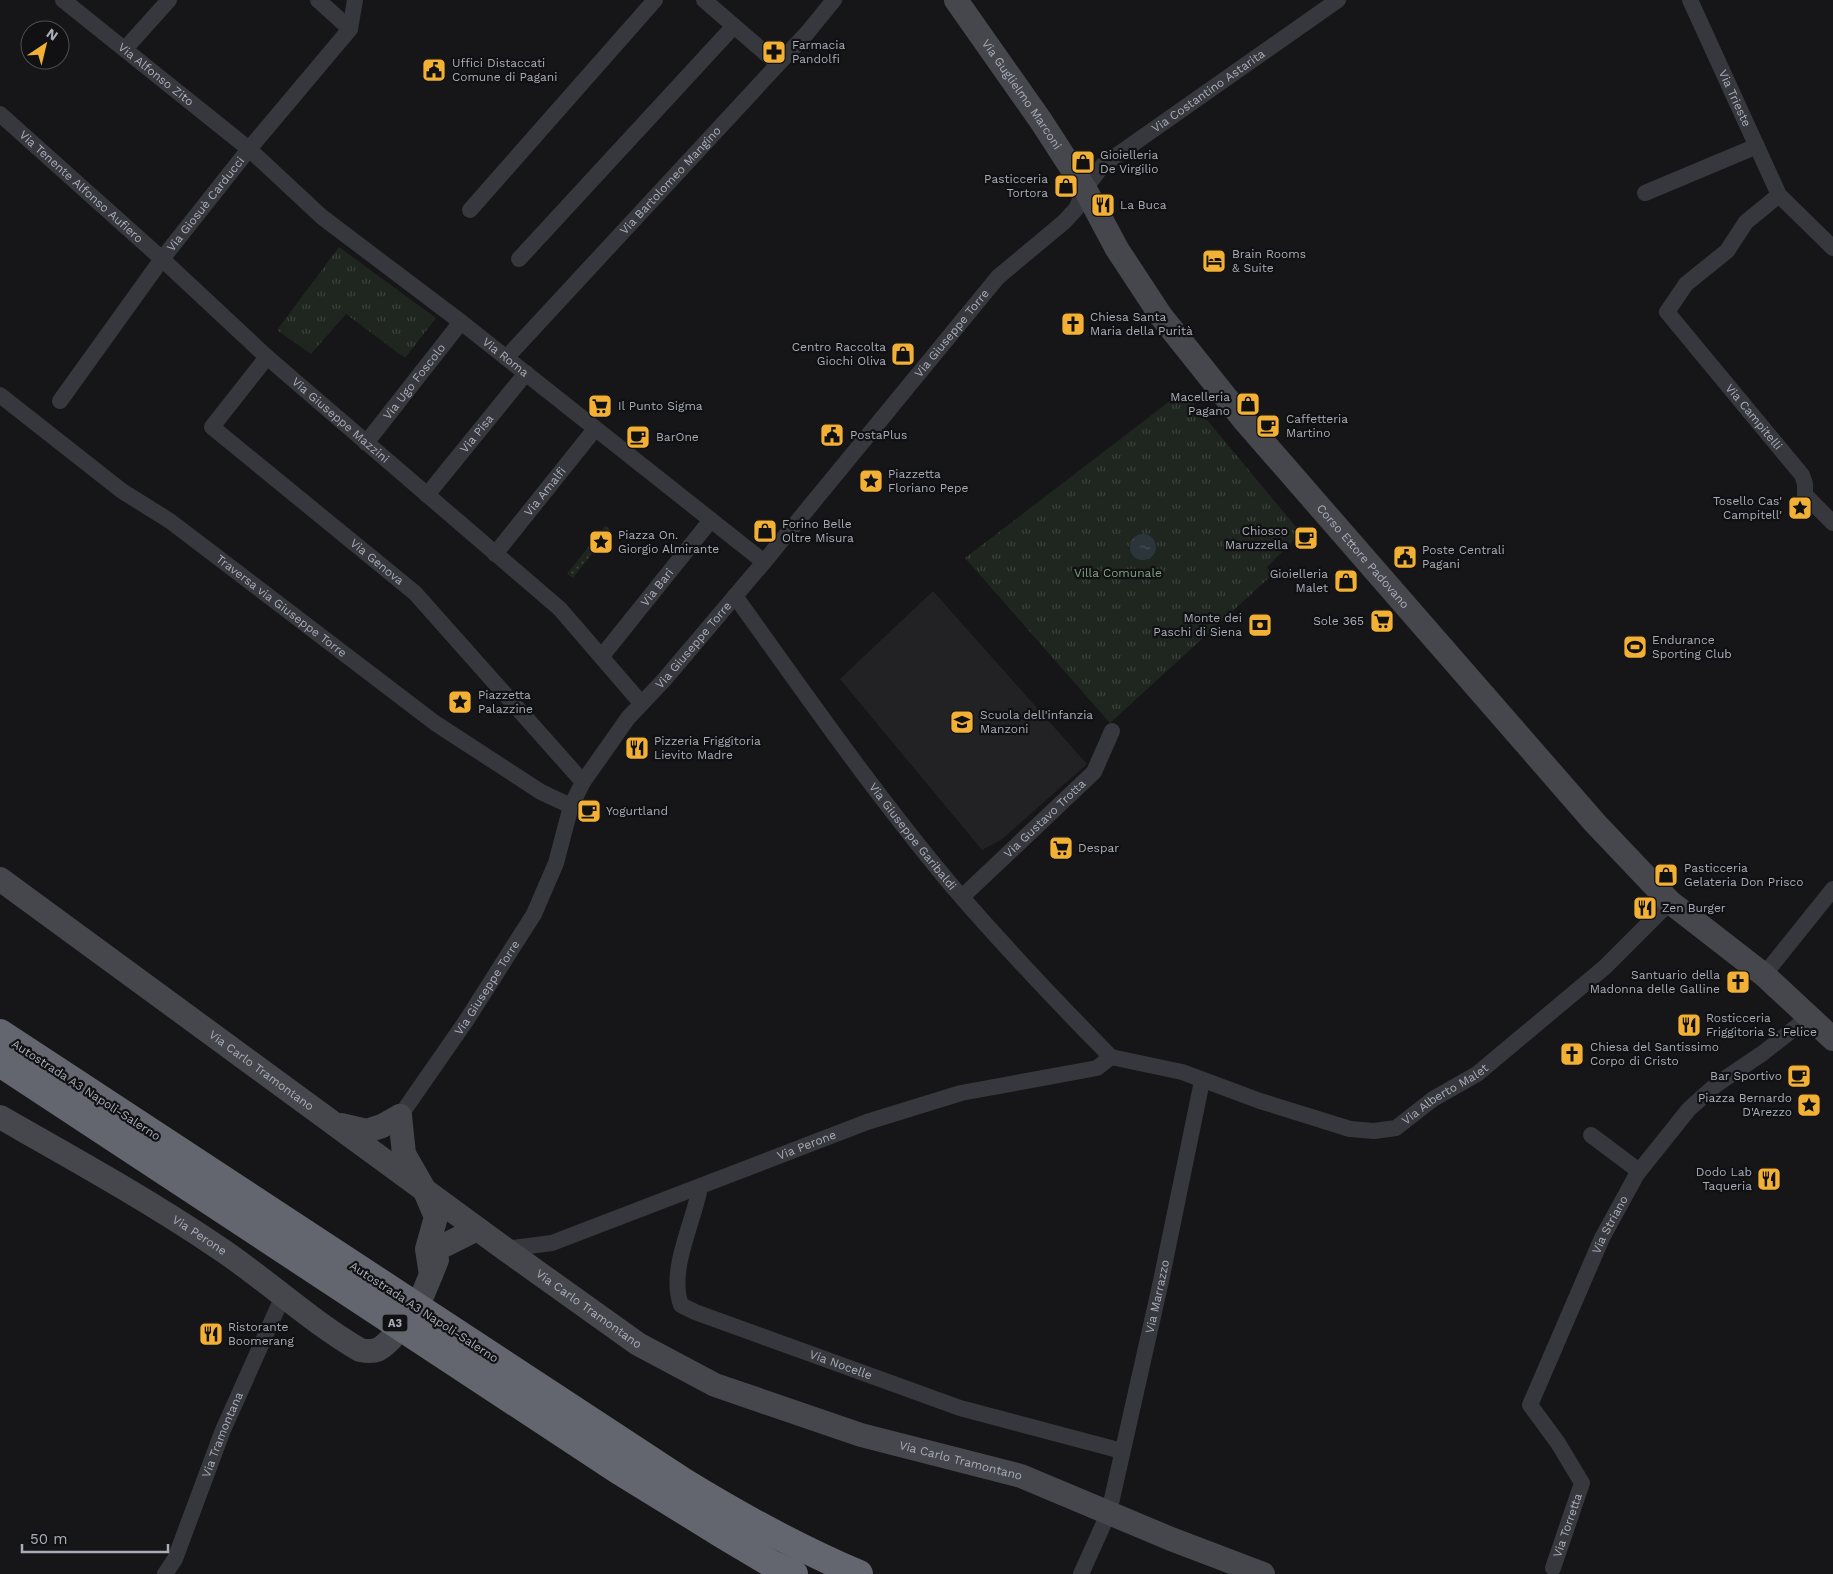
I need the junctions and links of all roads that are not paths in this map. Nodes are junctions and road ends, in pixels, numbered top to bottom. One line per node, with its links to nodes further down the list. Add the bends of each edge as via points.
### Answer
1 (63, 0): 13 (street, Via Alfonso Zito)
2 (169, 0): 13 (street)
3 (318, 0): 12 (street)
4 (355, 0): 12 (street)
5 (655, 0): 21 (street)
6 (704, 0): 11 (street)
7 (834, 0): 14 (street, Via Bartolomeo Mangino)
8 (956, 0): 18 (street, Via Guglielmo Marconi)
9 (1338, 0): 18 (street, Via Costantino Astarita, via 1103,165)
10 (1690, 0): 16 (street, Via Trieste)
11 (734, 26): 14 (street); 24 (street)
12 (350, 29): 17 (street, Via Giosuè Carducci)
13 (125, 49): 17 (street, Via Alfonso Zito)
14 (778, 64): 27 (street, Via Bartolomeo Mangino)
15 (0, 114): 23 (street, Via Tenente Alfonso Aufiero)
16 (1757, 146): 19 (street); 20 (street, Via Trieste)
17 (249, 148): 23 (street, Via Giosuè Carducci); 25 (street, Via Roma, via 322,217)
18 (1086, 189): 37 (street, Via Giuseppe Torre, via 1076,209 1064,222 998,277); 47 (street, Corso Ettore Padovano, via 1117,249 1161,316 1244,420 1595,824)
19 (1645, 193)
20 (1779, 194): 22 (street, Via Trieste); 35 (street, Via Campitelli, via 1746,222 1727,251 1686,284 1667,312 1802,475 1804,495)
21 (470, 210)
22 (1833, 248)
23 (162, 259): 26 (street, Via Giuseppe Mazzini); 30 (street)
24 (519, 259)
25 (461, 322): 27 (street, Via Roma); 32 (street, Via Ugo Foscolo)
26 (267, 357): 32 (street, Via Giuseppe Mazzini); 42 (street, Via Genova, via 212,427 415,593)
27 (506, 358): 28 (street, Via Roma)
28 (526, 373): 31 (street, Via Roma); 33 (street, Via Pisa)
29 (0, 395): 43 (street, Traversa via Giuseppe Torre, via 122,491 170,521 435,722 541,792)
30 (60, 402)
31 (595, 429): 34 (street, Via Roma); 36 (street, Via Amalfi)
32 (366, 442): 33 (street, Via Giuseppe Mazzini)
33 (427, 495): 36 (street, Via Giuseppe Mazzini)
34 (710, 520): 37 (street, Via Roma); 39 (street, Via Bari)
35 (1833, 522)
36 (495, 554): 39 (street, Via Giuseppe Mazzini, via 560,609)
37 (764, 562): 38 (street, Via Giuseppe Torre)
38 (735, 596): 40 (street, Via Giuseppe Torre); 46 (street, Via Giuseppe Garibaldi, via 886,802)
39 (602, 656): 40 (street, Via Giuseppe Mazzini)
40 (641, 703): 42 (street, Via Giuseppe Torre)
41 (1112, 731): 46 (street, Via Gustavo Trotta, via 1094,772)
42 (583, 782): 43 (street, Via Giuseppe Torre)
43 (571, 806): 55 (street, Via Giuseppe Torre, via 556,863 534,914)
44 (0, 879): 57 (street, Via Carlo Tramontano)
45 (1833, 889): 48 (street)
46 (962, 897): 52 (street, Via Giuseppe Garibaldi)
47 (1670, 902): 48 (street, Corso Ettore Padovano); 54 (street, Via Alberto Malet, via 1605,967 1477,1074 1434,1099 1396,1128 1374,1131 1350,1128)
48 (1764, 975): 49 (street)
49 (1809, 1017): 51 (street); 60 (street, Via Striano, via 1696,1103)
50 (0, 1033): 75 (highway, Autostrada A3 Napoli-Salerno / A3, via 684,1482 792,1544)
51 (1833, 1039)
52 (1112, 1058): 54 (street, Via Alberto Malet, via 1182,1072); 61 (street, Via Perone, via 1097,1068 952,1096 867,1122)
53 (0, 1063): 74 (highway, Autostrada A3 Napoli-Salerno / A3, via 618,1470 772,1564)
54 (1202, 1081): 69 (street, Via Marrazzo)
55 (400, 1116): 57 (street, via 367,1131); 59 (street, Via Giuseppe Torre); 62 (street, via 404,1154)
56 (0, 1117): 67 (street, Via Perone, via 140,1197 221,1249)
57 (334, 1124): 59 (street, Via Carlo Tramontano)
58 (1591, 1136): 60 (street)
59 (374, 1152): 62 (street, Via Carlo Tramontano)
60 (1639, 1171): 70 (street, Via Striano, via 1602,1238 1530,1405)
61 (700, 1186): 66 (street, Via Perone, via 552,1243); 69 (street, Via Nocelle, via 680,1258 678,1296 681,1305 960,1408)
62 (424, 1189): 63 (street, Via Carlo Tramontano); 65 (street, via 436,1216 427,1248 427,1284)
63 (453, 1211): 64 (street, Via Carlo Tramontano); 65 (street)
64 (477, 1229): 65 (street); 66 (street, Via Carlo Tramontano)
65 (441, 1247)
66 (505, 1249): 71 (street, Via Carlo Tramontano, via 638,1344 715,1385 861,1435 1021,1476)
67 (283, 1296): 68 (street, Via Perone, via 360,1350 372,1353); 73 (street, Via Tramontana, via 222,1430 175,1558)
68 (391, 1339)
69 (1122, 1451): 71 (street, Via Marrazzo)
70 (1582, 1484): 72 (street, Via Torretta)
71 (1108, 1512): 76 (street, Via Marrazzo); 77 (street, Via Carlo Tramontano)
72 (1553, 1568)
73 (166, 1574)
74 (794, 1574)
75 (859, 1574)
76 (1081, 1574)
77 (1263, 1574)

